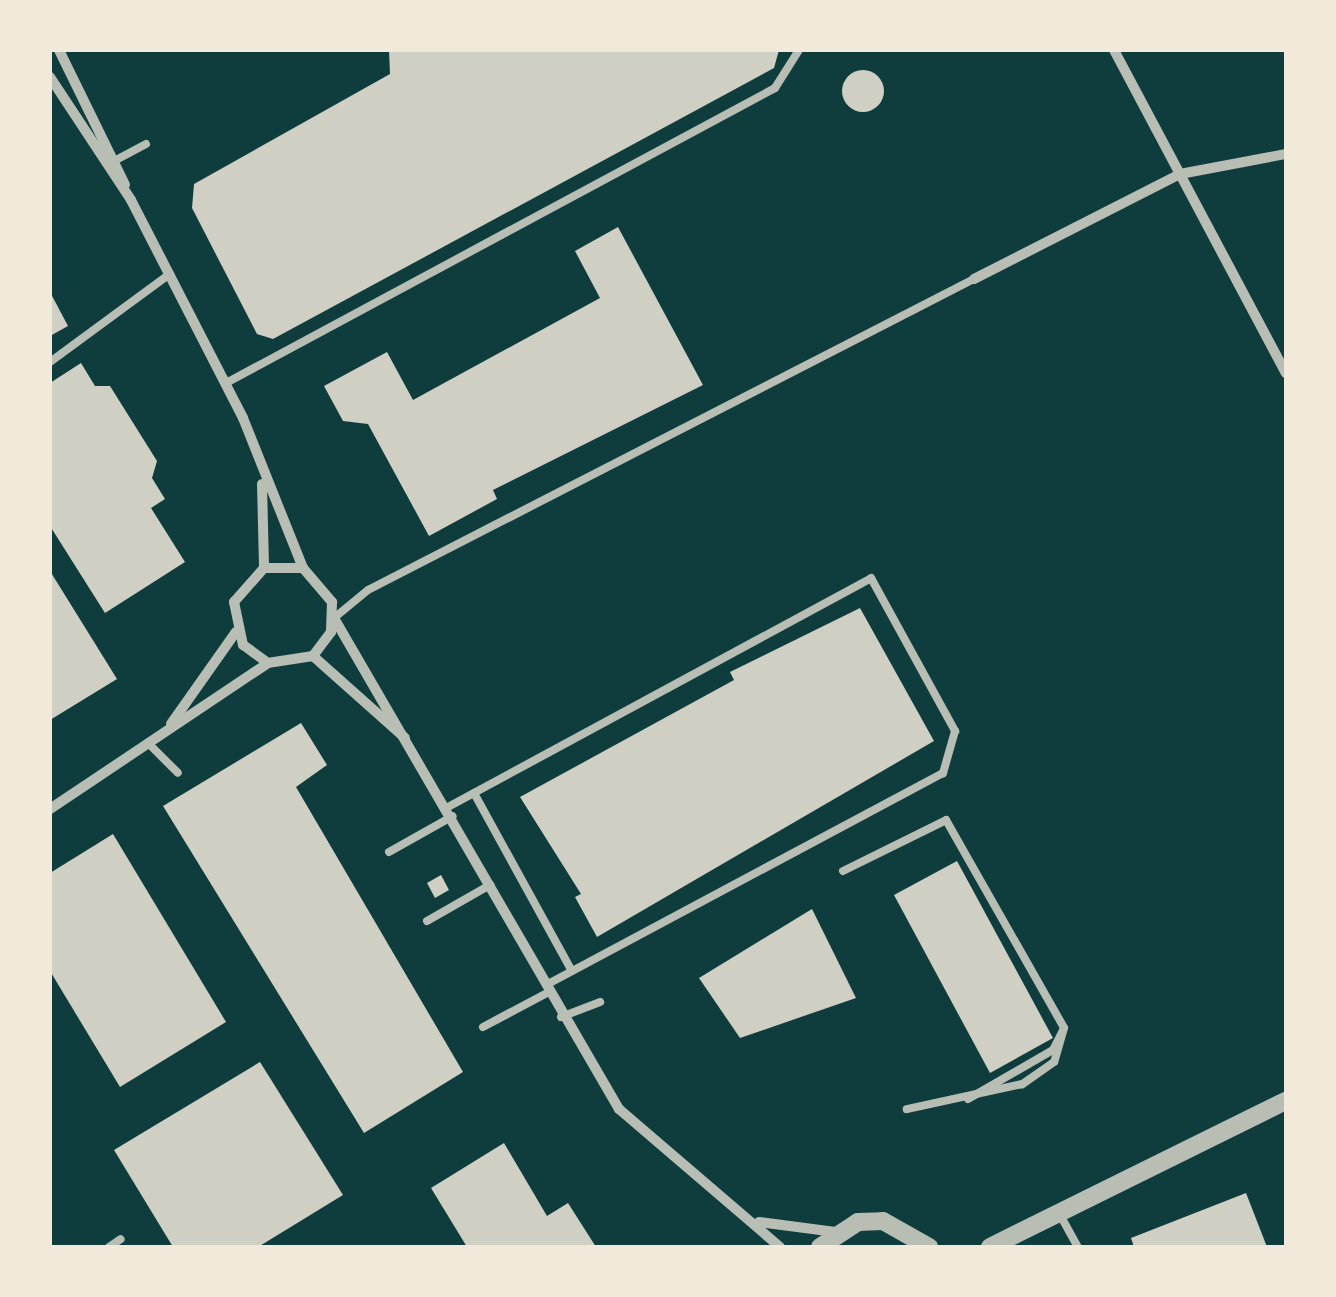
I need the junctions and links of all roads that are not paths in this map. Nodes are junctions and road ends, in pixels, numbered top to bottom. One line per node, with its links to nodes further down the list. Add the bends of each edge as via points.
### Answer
1 (59, 50): 7 (street)
2 (799, 50): 14 (lane, via 775,88)
3 (1114, 50): 8 (street)
4 (50, 76): 9 (street)
5 (146, 144): 7 (lane)
6 (1286, 154): 8 (street)
7 (116, 160): 9 (street)
8 (1180, 174): 11 (street); 13 (street)
9 (131, 200): 10 (street)
10 (170, 274): 12 (lane); 14 (street)
11 (974, 279): 18 (lane, via 368,590)
12 (50, 362)
13 (1286, 373)
14 (226, 383): 15 (street)
15 (262, 478): 16 (street); 17 (street)
16 (264, 568): 17 (street); 19 (street, via 234,602)
17 (303, 568): 18 (street, via 326,588)
18 (334, 618): 20 (street); 24 (street)
19 (236, 632): 21 (street); 22 (street)
20 (313, 656): 21 (street); 24 (street)
21 (268, 663): 22 (street)
22 (167, 729): 23 (street)
23 (148, 743): 25 (lane); 27 (street)
24 (414, 747): 28 (street)
25 (178, 773)
26 (474, 792): 28 (lane); 33 (lane); 33 (lane, via 871,578 955,730 943,774)
27 (50, 808)
28 (450, 812): 29 (lane); 31 (street)
29 (389, 852)
30 (843, 872): 39 (lane, via 946,820 1064,1028 1053,1050 959,1103)
31 (490, 885): 32 (lane); 34 (street)
32 (427, 921)
33 (572, 971): 34 (lane)
34 (546, 990): 36 (street); 37 (lane)
35 (600, 1002): 36 (lane)
36 (560, 1017): 41 (street, via 619,1109 657,1148)
37 (483, 1027)
38 (1286, 1101): 40 (street)
39 (906, 1109)
40 (1058, 1213): 48 (street); 49 (lane)
41 (760, 1222): 42 (street); 45 (street)
42 (835, 1232): 46 (street); 47 (street, via 883,1221)
43 (121, 1239): 44 (lane)
44 (109, 1247)
45 (780, 1247)
46 (820, 1247)
47 (929, 1247)
48 (990, 1247)
49 (1078, 1247)

